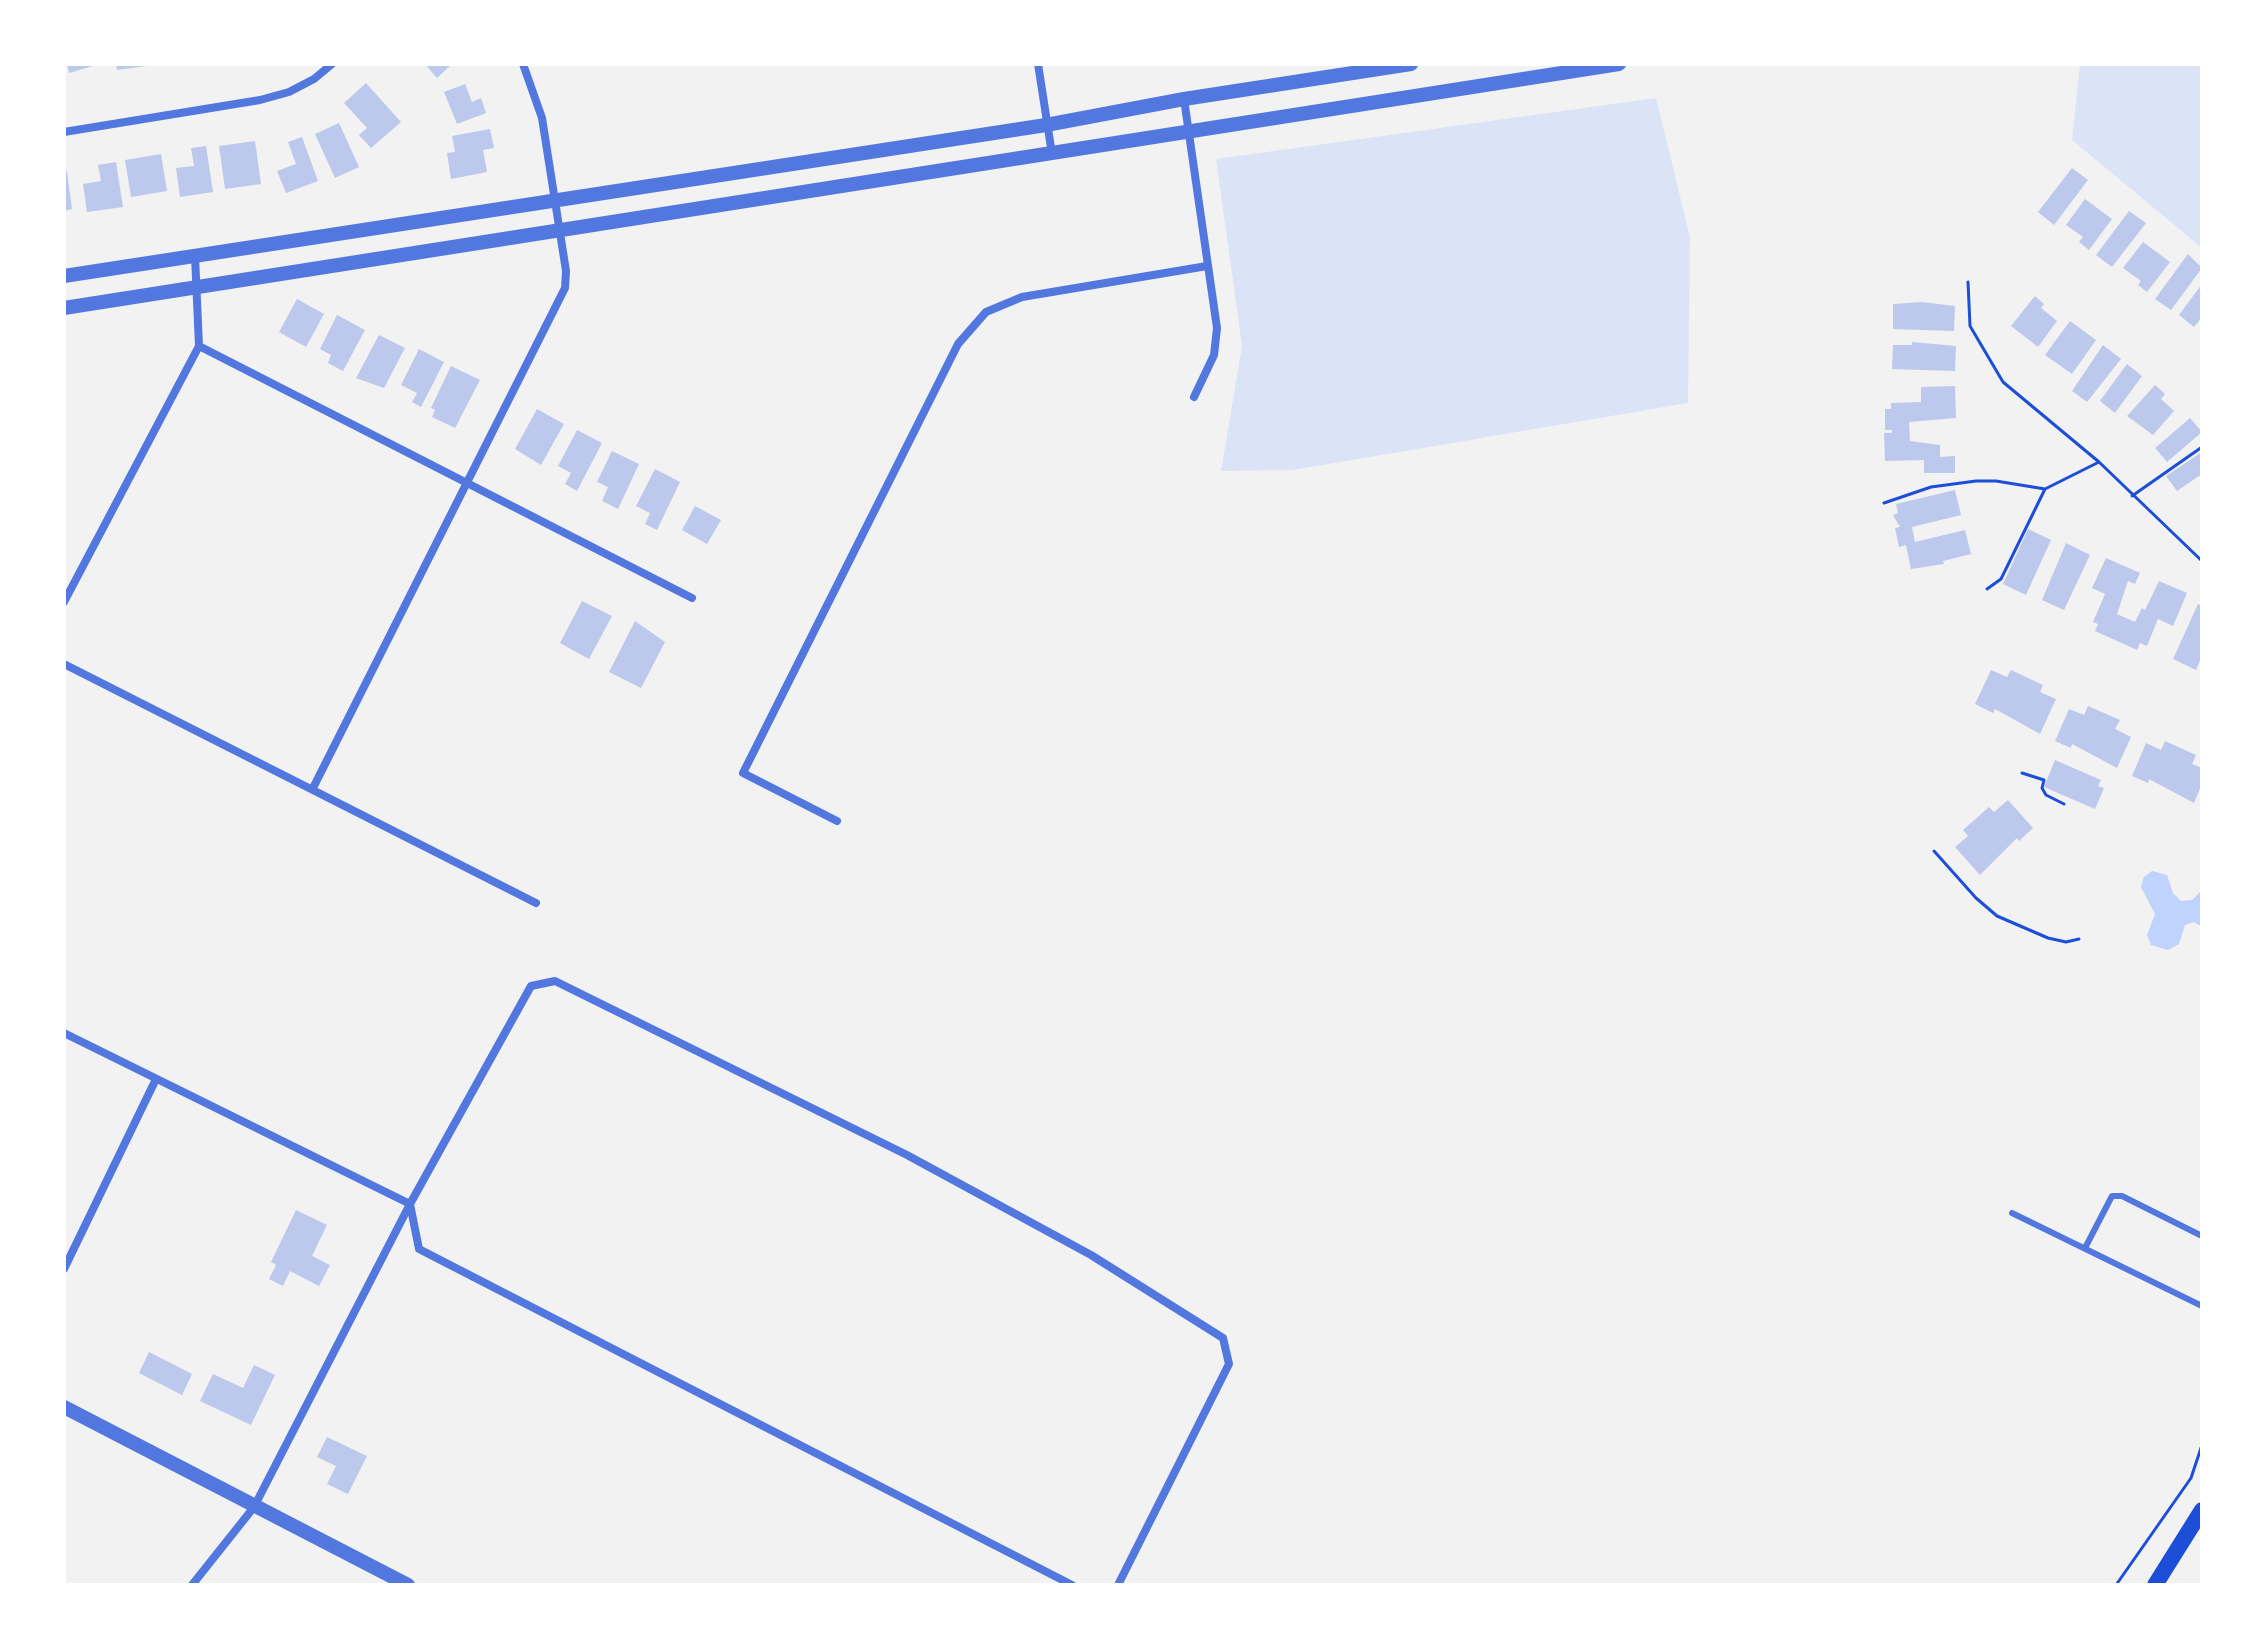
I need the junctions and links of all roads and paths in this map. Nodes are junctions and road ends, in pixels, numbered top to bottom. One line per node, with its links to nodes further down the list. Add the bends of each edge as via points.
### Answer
1 (332, 64): 9 (street, via 289,92 260,100)
2 (523, 64): 11 (street, via 542,118)
3 (1038, 64): 7 (street)
4 (1411, 64): 6 (street)
5 (1619, 64): 8 (street)
6 (1184, 99): 7 (street); 8 (street)
7 (1046, 125): 10 (street); 11 (street)
8 (1188, 131): 10 (street); 14 (street)
9 (64, 132)
10 (1052, 154): 12 (street)
11 (554, 200): 12 (street); 13 (street)
12 (559, 231): 17 (street); 23 (street, via 565,288)
13 (195, 256): 15 (street); 17 (street)
14 (1207, 266): 20 (street, via 1217,342); 35 (street, via 1012,301 975,321 958,344 743,773)
15 (64, 276)
16 (1968, 282): 22 (path, via 1970,326 1994,371)
17 (197, 287): 18 (street); 19 (street)
18 (64, 308)
19 (199, 346): 23 (street); 30 (street)
20 (1194, 397)
21 (2202, 447): 25 (path)
22 (2099, 462): 24 (path); 25 (path)
23 (467, 482): 29 (street); 33 (street)
24 (2045, 489): 26 (path, via 1976,481 1931,487); 28 (path, via 2001,579)
25 (2132, 496): 27 (path)
26 (1884, 503)
27 (2202, 561)
28 (1987, 589)
29 (692, 598)
30 (64, 602)
31 (64, 664): 33 (street)
32 (2022, 773): 34 (path, via 2044,780 2046,795)
33 (313, 788): 37 (street)
34 (2064, 804)
35 (837, 821)
36 (1934, 851): 38 (path, via 1997,916 2048,938)
37 (536, 903)
38 (2079, 939)
39 (64, 1033): 40 (street)
40 (156, 1079): 41 (street); 45 (street)
41 (410, 1204): 49 (street); 53 (street, via 419,1249); 54 (street, via 531,986 555,981 907,1155 1091,1255 1223,1338 1229,1364)
42 (2012, 1213): 44 (lane)
43 (2202, 1236): 44 (lane, via 2122,1196 2112,1196)
44 (2085, 1248): 46 (lane)
45 (64, 1269)
46 (2202, 1306)
47 (64, 1407): 49 (street)
48 (2202, 1445): 55 (path, via 2191,1478)
49 (254, 1507): 51 (street); 52 (street)
50 (2202, 1510): 56 (main road)
51 (192, 1585)
52 (408, 1585)
53 (1072, 1585)
54 (1118, 1585)
55 (2116, 1585)
56 (2155, 1585)

